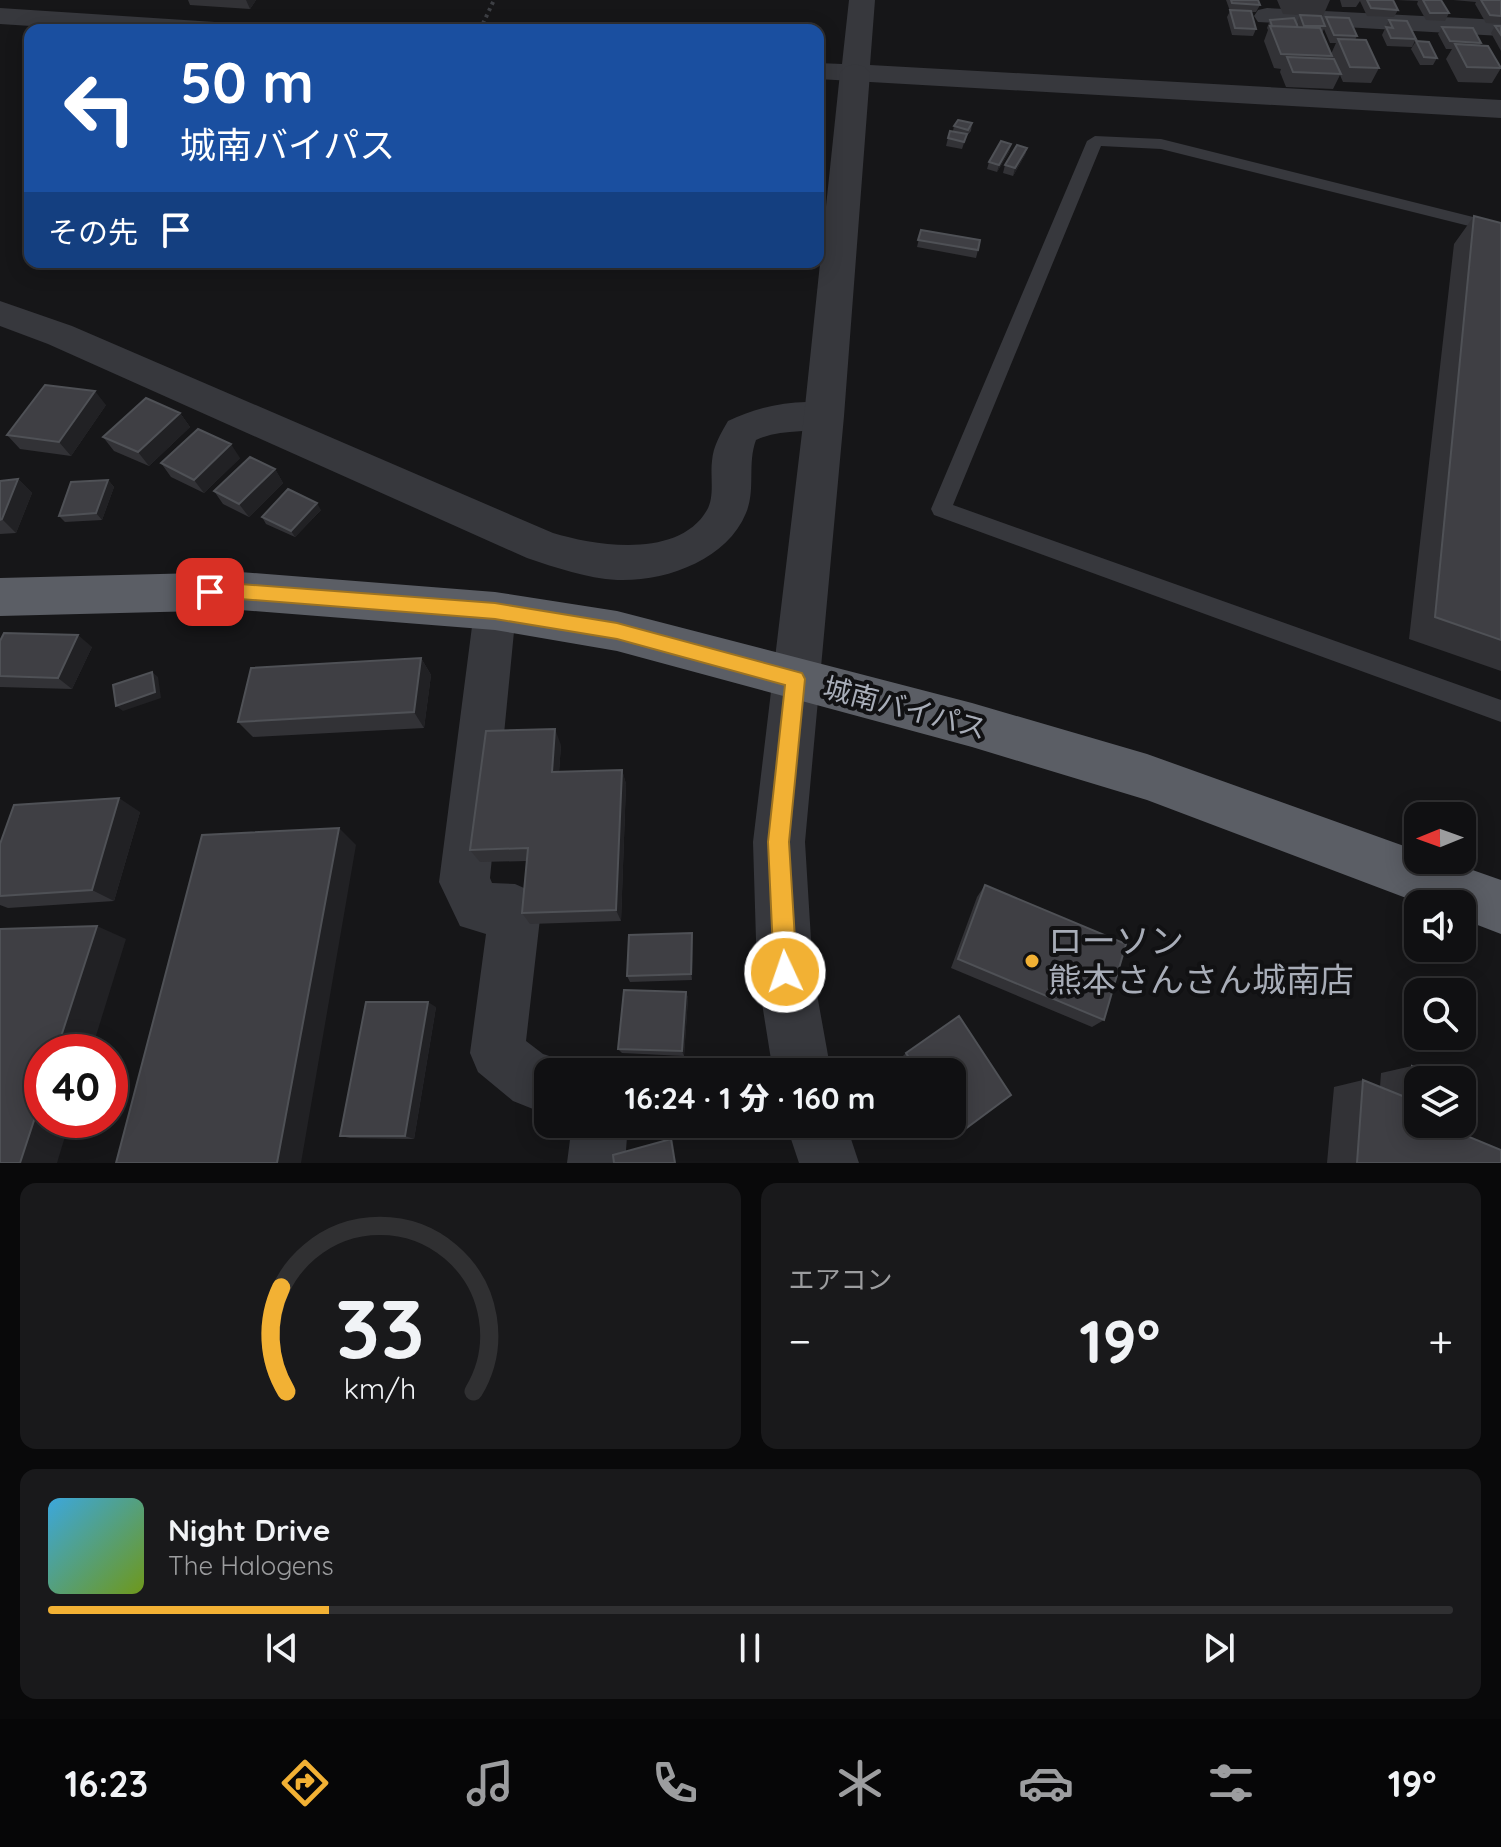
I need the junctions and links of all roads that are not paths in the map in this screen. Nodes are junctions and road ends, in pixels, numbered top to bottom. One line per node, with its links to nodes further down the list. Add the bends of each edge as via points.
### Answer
1 (150, 0): 5 (street)
2 (862, 0): 8 (street)
3 (0, 16): 5 (street)
4 (1267, 16): 7 (street)
5 (132, 23): 6 (street)
6 (144, 24)
7 (1501, 28)
8 (837, 72): 9 (street); 12 (street)
9 (1501, 109)
10 (1501, 229): 16 (lane, via 1161,144 1095,141 941,509)
11 (0, 313): 12 (street, via 542,546 618,565 678,554 705,538 725,516 732,492 732,454 741,431 762,421)
12 (824, 416): 15 (street)
13 (0, 597): 14 (highway, 城南バイパス, via 240,591)
14 (495, 611): 15 (highway, 城南バイパス, via 617,631); 19 (street, via 464,882 478,908 515,910 497,1053)
15 (795, 679): 17 (highway, 城南バイパス, via 1147,777); 18 (street, via 779,842 785,972)
16 (1501, 711)
17 (1501, 907)
18 (800, 1058)
19 (534, 1081)
20 (599, 1138): 22 (street)
21 (821, 1138): 23 (street)
22 (596, 1163)
23 (829, 1163)

